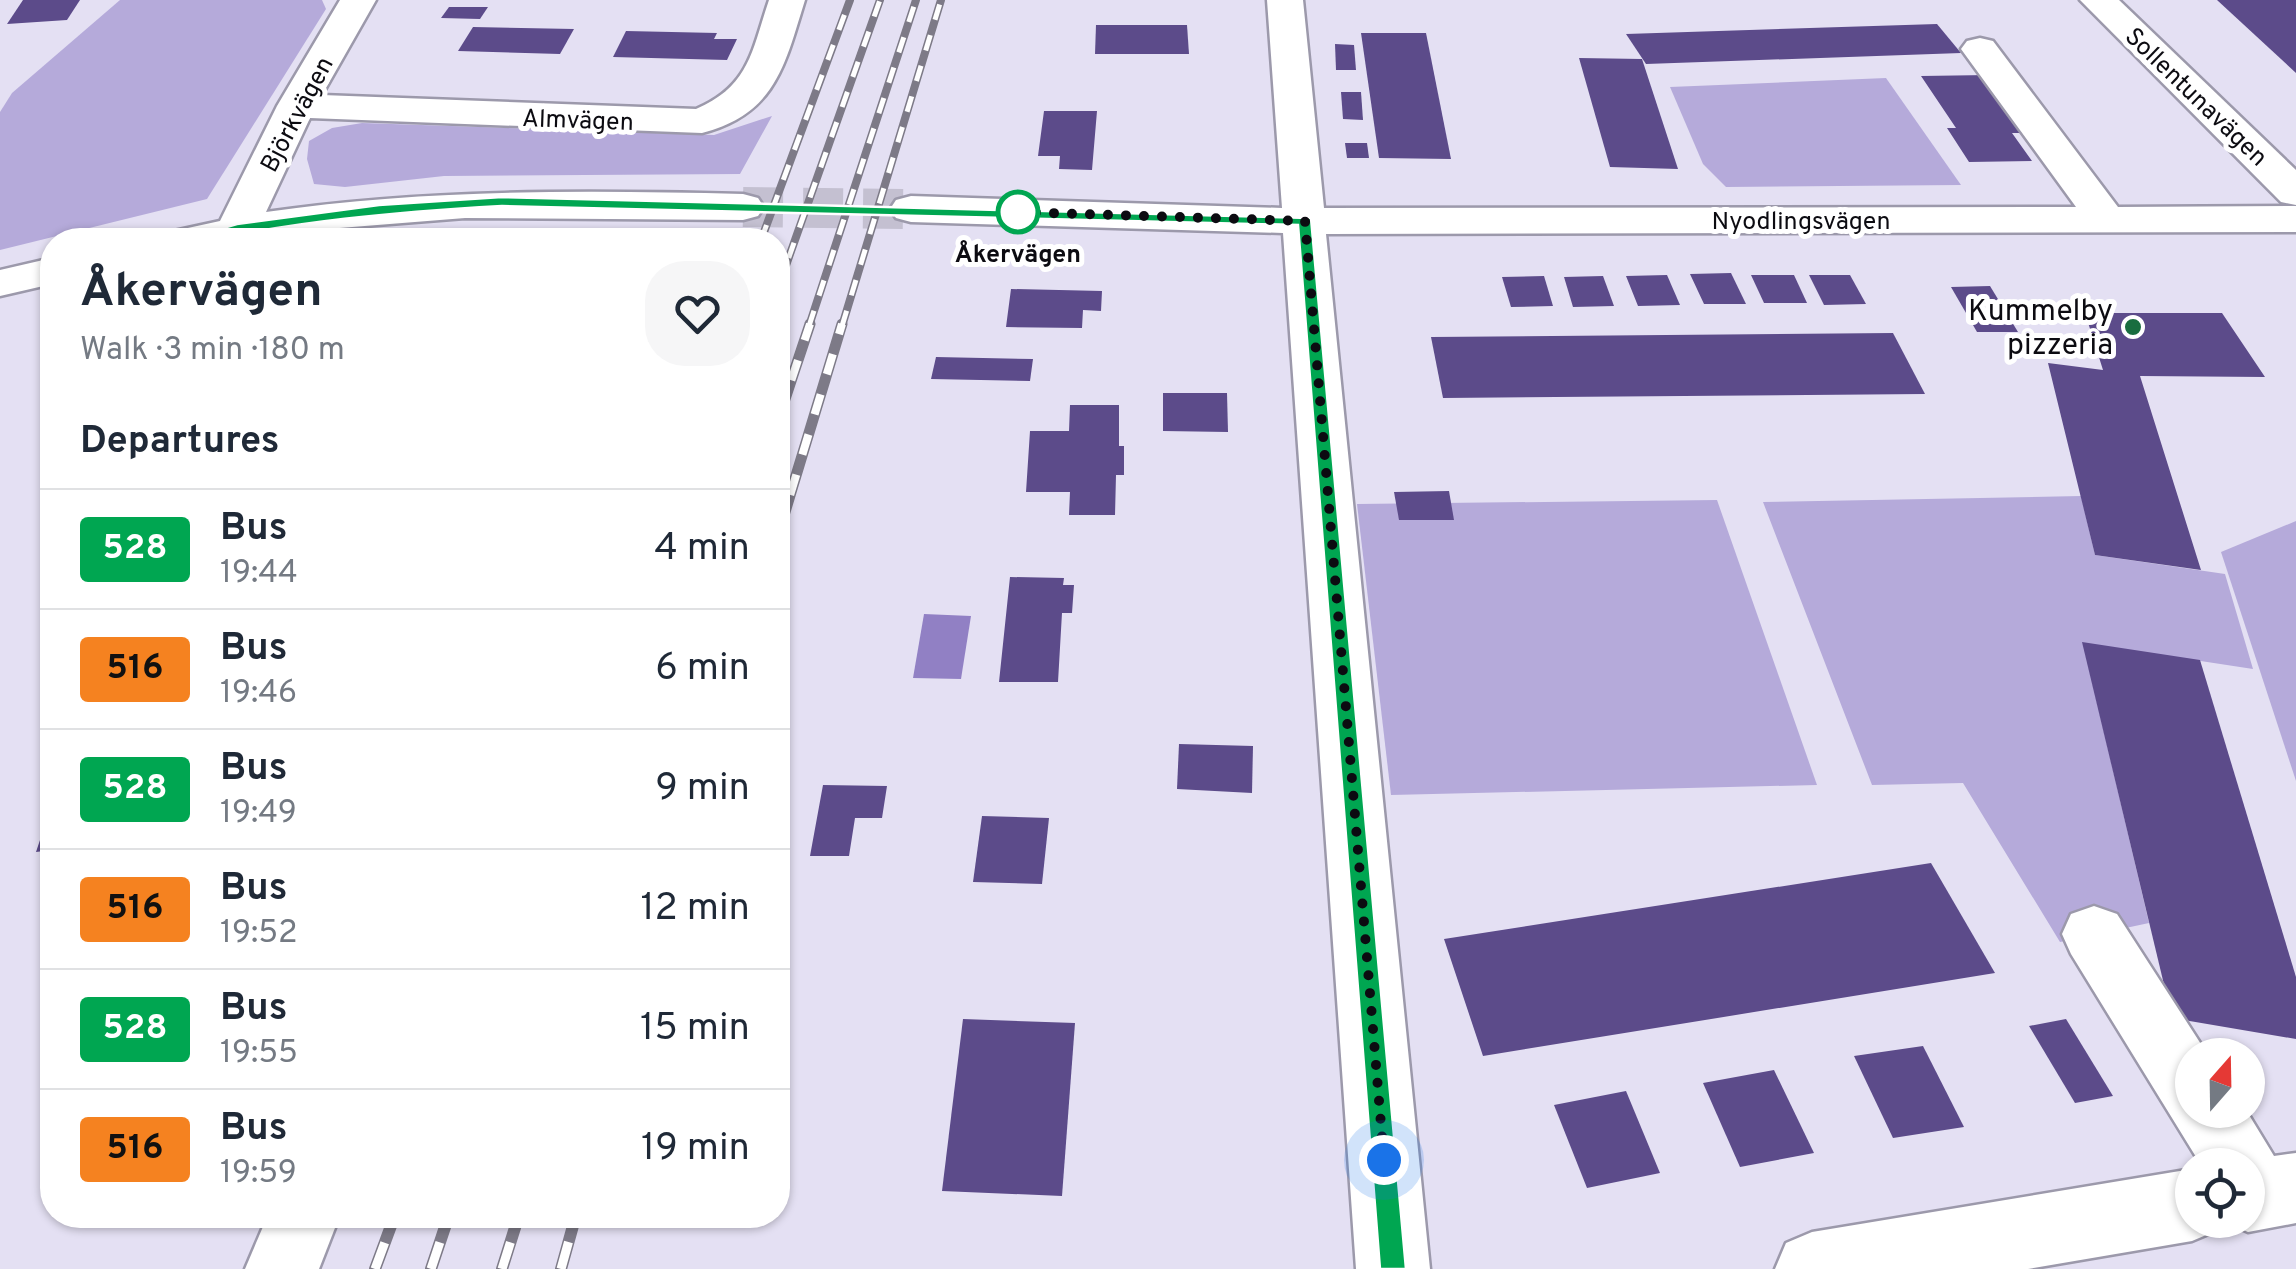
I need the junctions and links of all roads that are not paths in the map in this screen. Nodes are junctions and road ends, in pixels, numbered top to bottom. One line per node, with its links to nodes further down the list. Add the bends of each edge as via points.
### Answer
1 (358, 0): 6 (street, Björkvägen)
2 (787, 0): 6 (street, Almvägen, via 756,89 735,109 702,121)
3 (1286, 0): 12 (street)
4 (2098, 0): 7 (street, Sollentunavägen)
5 (1980, 49): 11 (street)
6 (296, 106): 13 (street, Björkvägen)
7 (2296, 193)
8 (743, 206): 14 (street, via 502,201)
9 (911, 209): 12 (street, Nyodlingsvägen)
10 (2296, 218): 11 (street, Nyodlingsvägen)
11 (2106, 219): 12 (street, Nyodlingsvägen)
12 (1305, 221): 22 (street)
13 (237, 228)
14 (244, 228)
15 (40, 274): 16 (street)
16 (0, 283)
17 (2094, 934): 18 (street)
18 (2175, 1064)
19 (2175, 1208): 23 (street)
20 (299, 1228): 21 (street)
21 (282, 1269)
22 (1393, 1269)
23 (1812, 1269)

